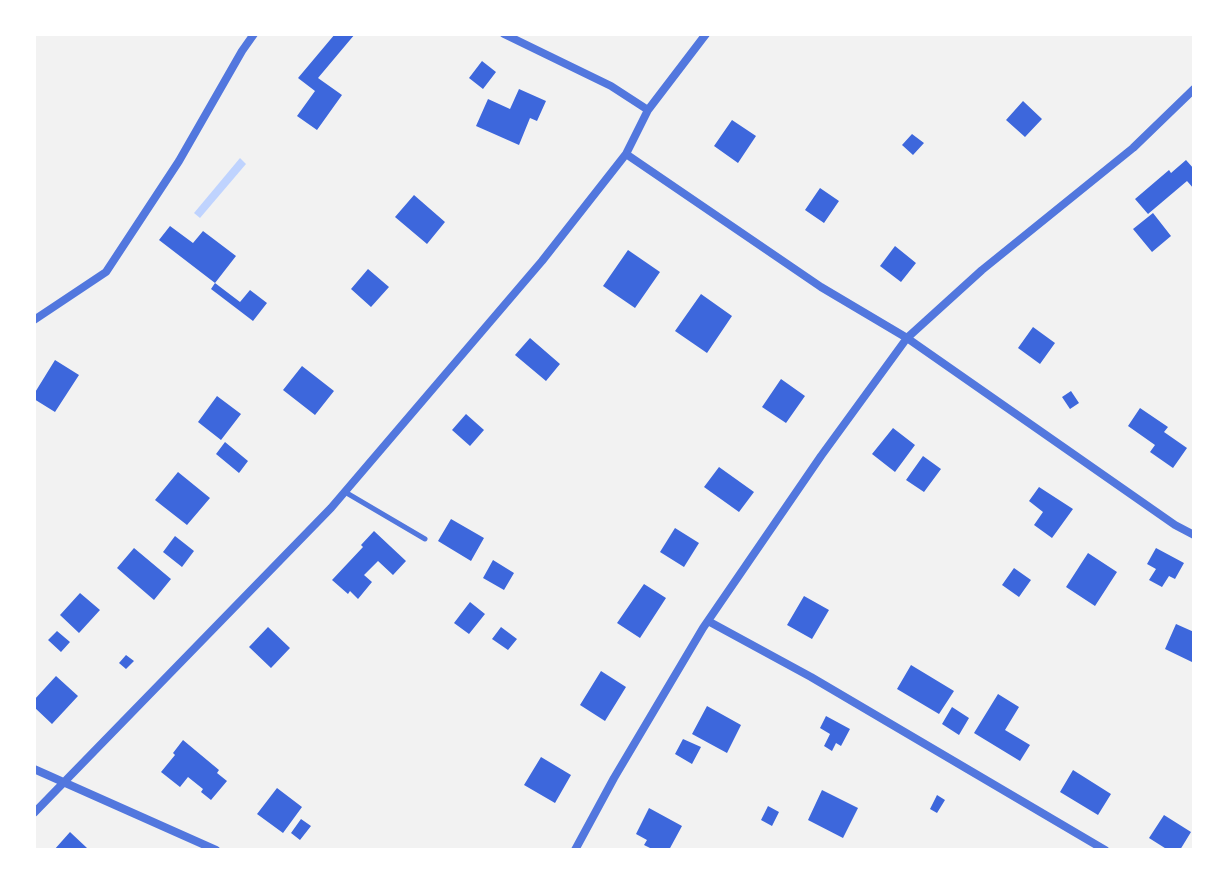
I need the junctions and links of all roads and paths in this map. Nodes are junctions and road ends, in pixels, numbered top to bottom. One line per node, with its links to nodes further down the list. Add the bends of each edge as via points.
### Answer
1 (254, 34): 7 (street, via 106,272)
2 (504, 34): 5 (street)
3 (706, 34): 5 (street)
4 (1194, 89): 8 (street, via 1133,148)
5 (648, 110): 6 (street)
6 (626, 154): 8 (street, via 821,287); 9 (street)
7 (34, 320)
8 (907, 338): 10 (street); 12 (street)
9 (345, 492): 11 (lane); 14 (street)
10 (1194, 535)
11 (425, 539)
12 (708, 621): 17 (street); 18 (street)
13 (34, 769): 14 (street)
14 (65, 782): 15 (street); 16 (street)
15 (34, 813)
16 (216, 850)
17 (575, 850)
18 (1105, 850)

